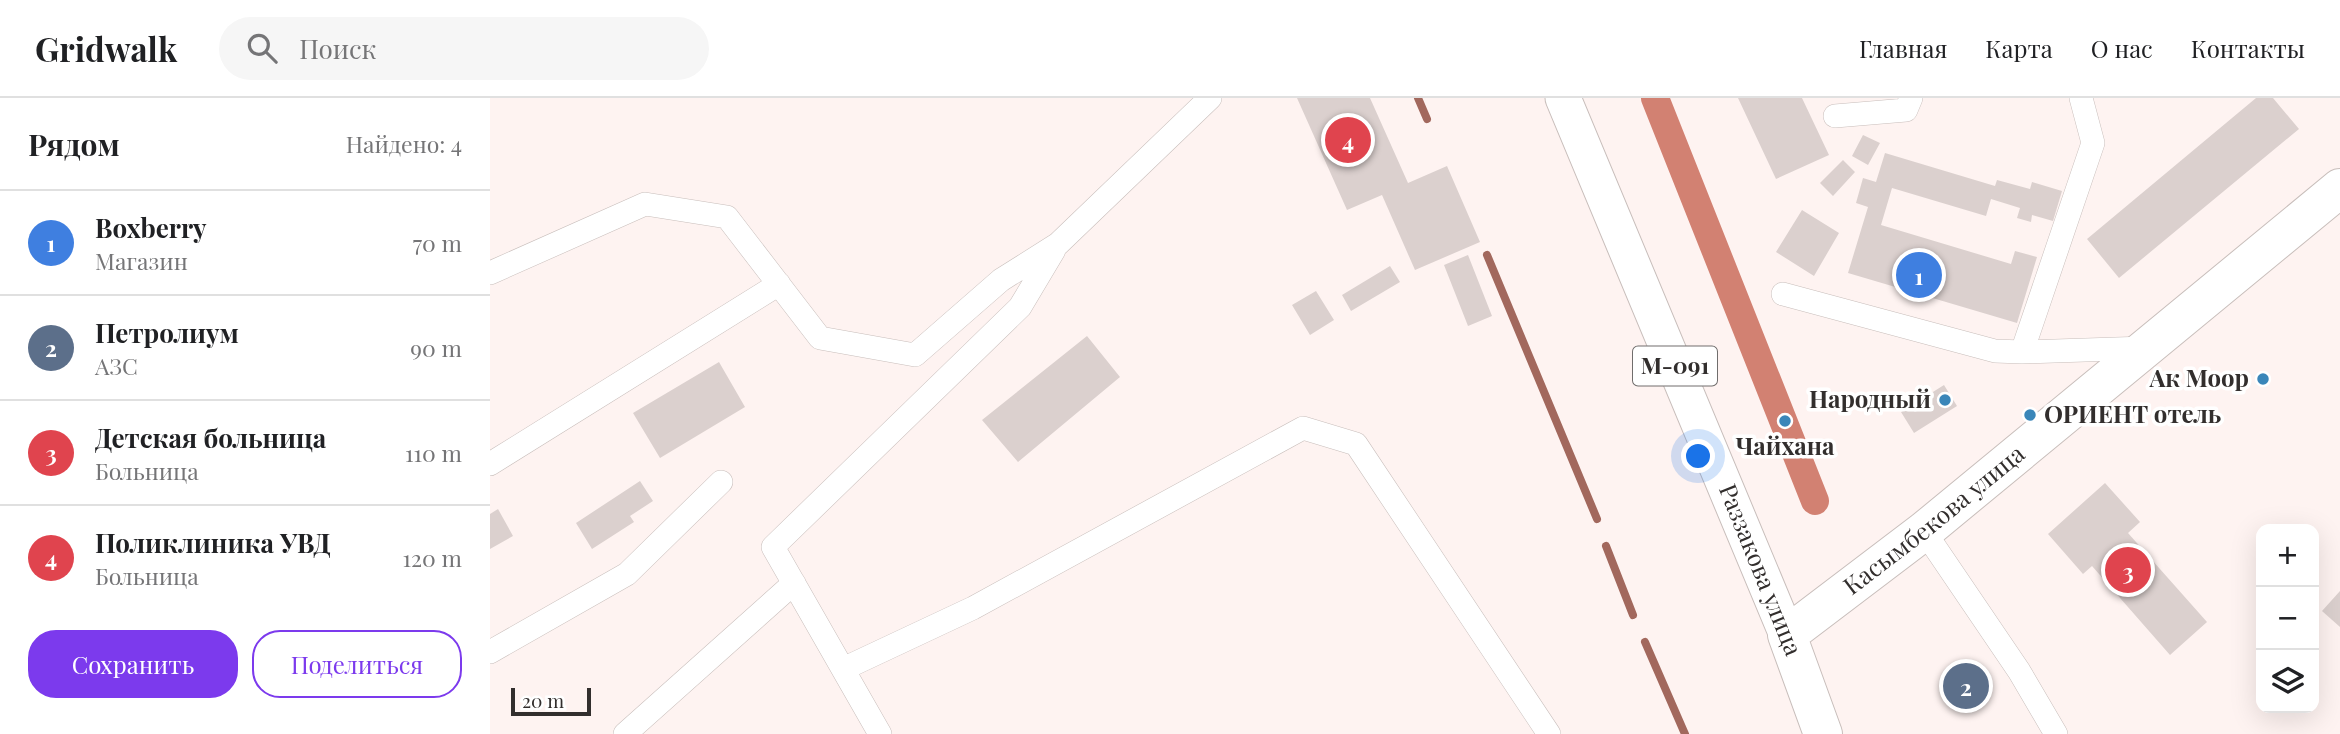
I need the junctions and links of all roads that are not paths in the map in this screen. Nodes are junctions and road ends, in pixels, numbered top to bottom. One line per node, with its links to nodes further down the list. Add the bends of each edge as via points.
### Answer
1 (1210, 98): 7 (street)
2 (1563, 98): 17 (main road, Раззакова улица / М-091)
3 (1912, 98): 5 (street, via 1906,110)
4 (2081, 98): 12 (street, via 2093,143)
5 (1835, 116)
6 (2340, 188): 11 (highway, Касымбекова улица)
7 (1058, 244): 9 (street, via 1001,280 915,355 820,338); 16 (street, via 1020,307 773,547)
8 (490, 273): 9 (street, via 646,204 727,217)
9 (779, 284): 13 (street)
10 (1783, 294): 12 (street, via 1996,351)
11 (2146, 348): 12 (street); 15 (highway, Касымбекова улица)
12 (2022, 352)
13 (490, 464)
14 (721, 482): 18 (street, via 627,574)
15 (1924, 531): 17 (highway, Касымбекова улица); 24 (street)
16 (794, 583): 19 (street); 20 (street)
17 (1787, 635): 23 (highway, Раззакова улица / М-091)
18 (490, 652)
19 (843, 669): 21 (street); 22 (street, via 973,608 1303,428 1356,444)
20 (625, 734)
21 (880, 734)
22 (1549, 734)
23 (1824, 734)
24 (2056, 734)

